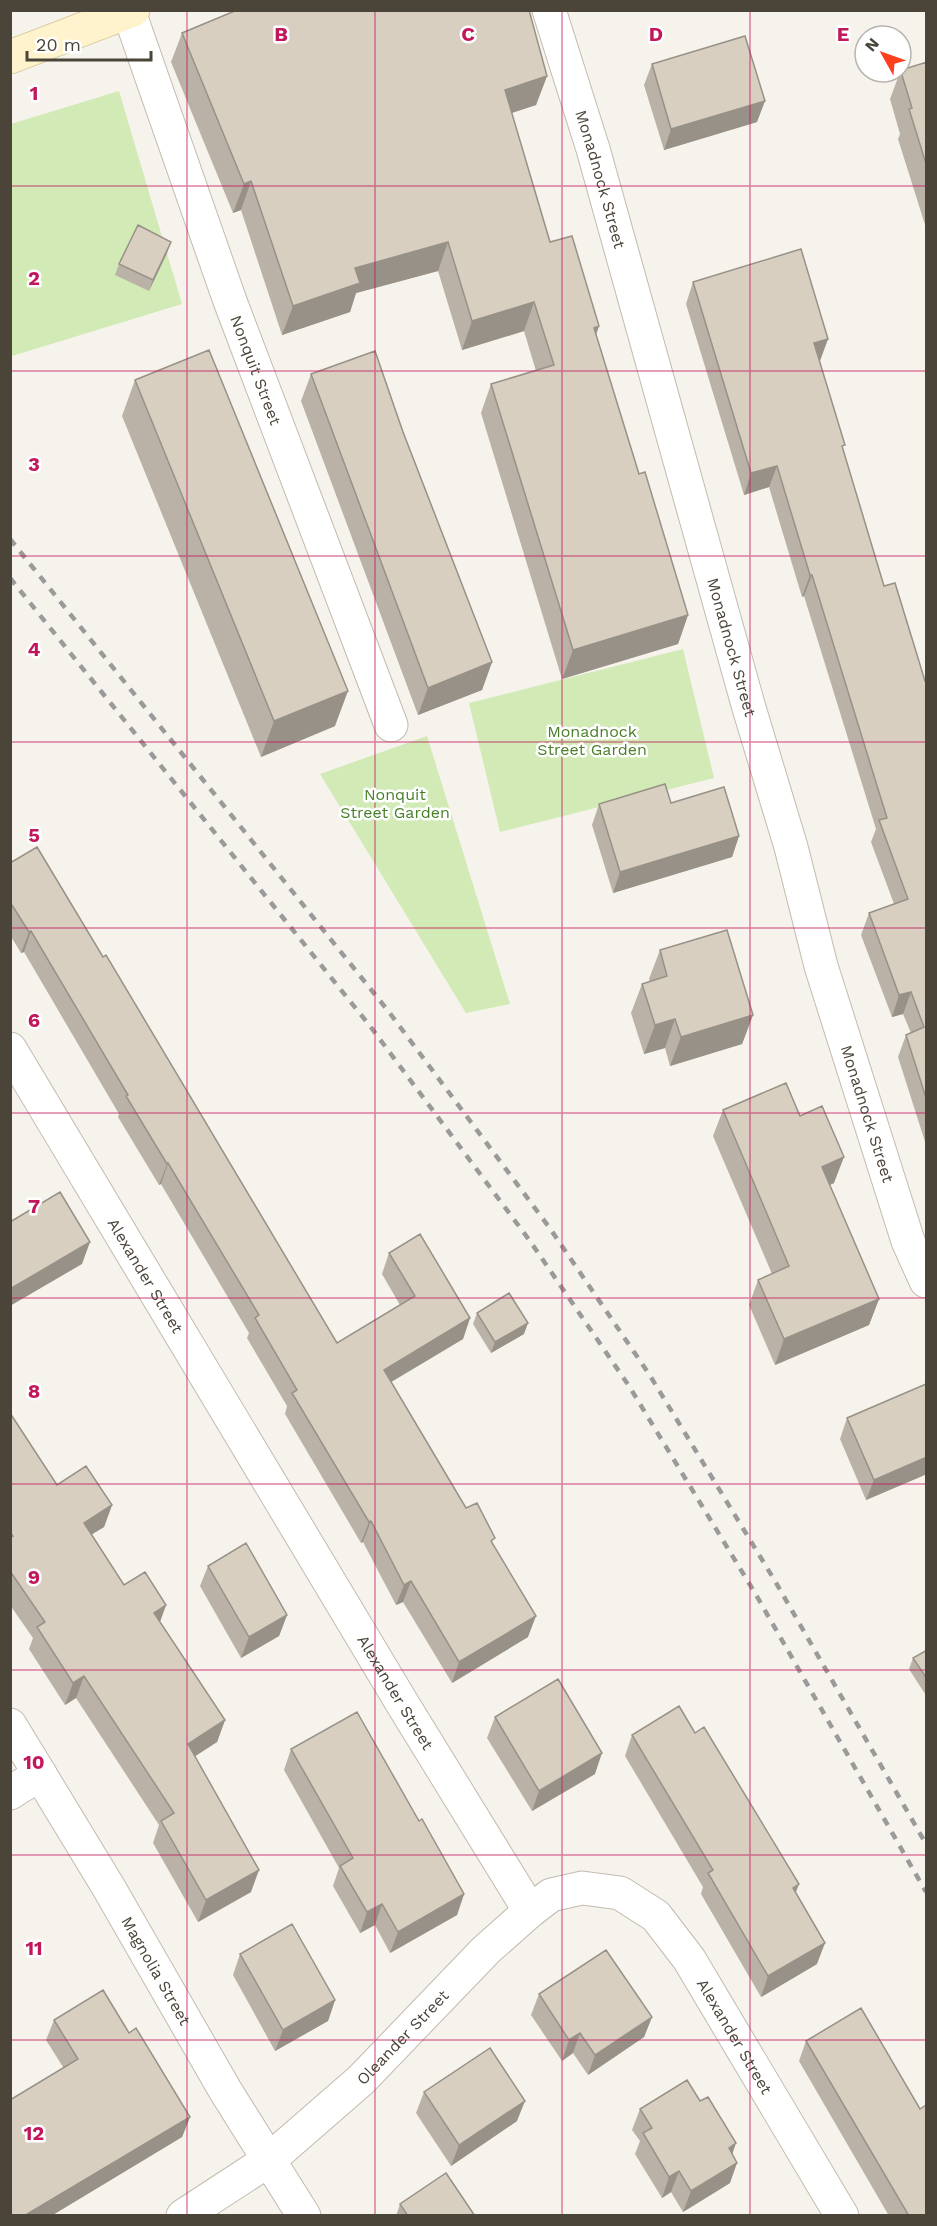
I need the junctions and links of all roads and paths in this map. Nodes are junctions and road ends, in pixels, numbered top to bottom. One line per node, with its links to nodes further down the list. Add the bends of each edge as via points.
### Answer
1 (549, 10): 6 (street, Monadnock Street, via 593,148 821,966 908,1241)
2 (131, 11): 3 (main road); 4 (street, Nonquit Street, via 230,301)
3 (10, 57)
4 (391, 725)
5 (10, 1049): 10 (street, Alexander Street)
6 (927, 1281)
7 (10, 1725): 8 (street, Magnolia Street)
8 (40, 1774): 9 (street); 11 (street, Magnolia Street)
9 (10, 1792)
10 (530, 1911): 11 (street, Oleander Street, via 486,1950 361,2080); 14 (street, Alexander Street, via 551,1894 582,1888 620,1893 656,1916 689,1959)
11 (269, 2160): 12 (street, Oleander Street); 13 (street, Magnolia Street)
12 (183, 2216)
13 (304, 2216)
14 (842, 2216)

